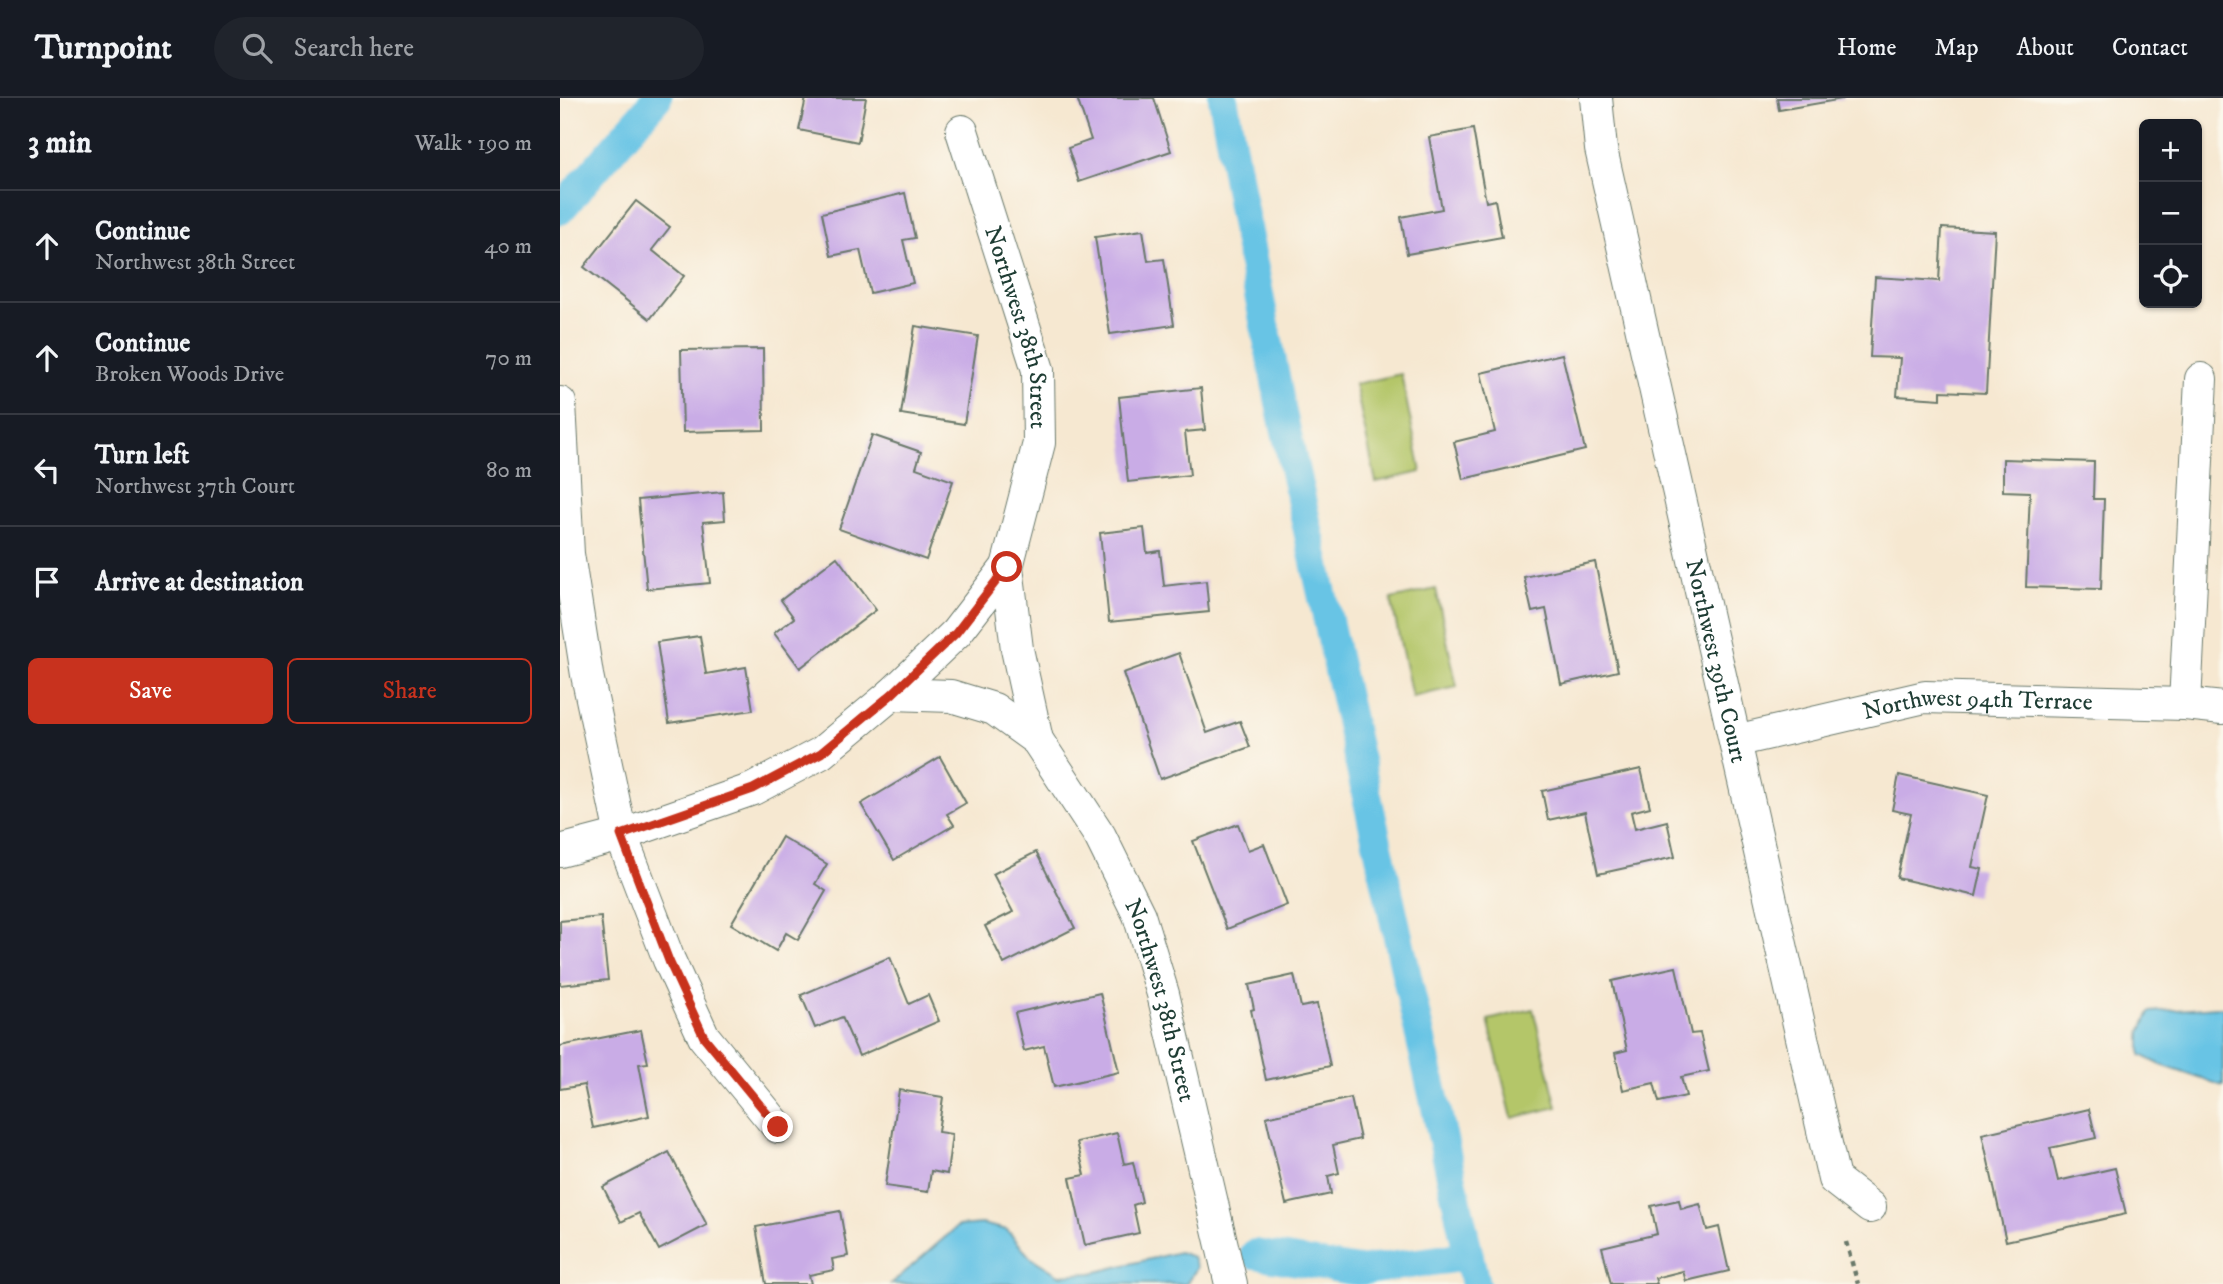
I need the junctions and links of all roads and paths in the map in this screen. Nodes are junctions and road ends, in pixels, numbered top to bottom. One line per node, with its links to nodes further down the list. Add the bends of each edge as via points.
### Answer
1 (1596, 98): 10 (street, Northwest 39th Court, via 1601,149)
2 (962, 131): 5 (street, Northwest 38th Street, via 1038,370 1039,443)
3 (2201, 379): 7 (street)
4 (560, 403): 11 (street, via 568,554 587,674)
5 (1007, 567): 6 (street, Northwest 38th Street, via 956,633); 9 (street, Northwest 38th Street, via 1017,649)
6 (892, 694): 9 (street, Northwest 38th Street, via 951,696 994,709); 11 (street, via 821,753 753,789)
7 (2185, 704): 8 (street, Northwest 94th Terrace); 10 (street, Northwest 94th Terrace, via 1925,697)
8 (2223, 708)
9 (1037, 740): 16 (street, Northwest 38th Street, via 1100,836 1139,915 1163,994)
10 (1735, 741): 14 (street, Northwest 39th Court, via 1834,1179)
11 (621, 835): 12 (street); 13 (street, via 704,1037)
12 (560, 852)
13 (778, 1127)
14 (1870, 1207)
15 (1846, 1242): 17 (path)
16 (1231, 1284)
17 (1858, 1284)

